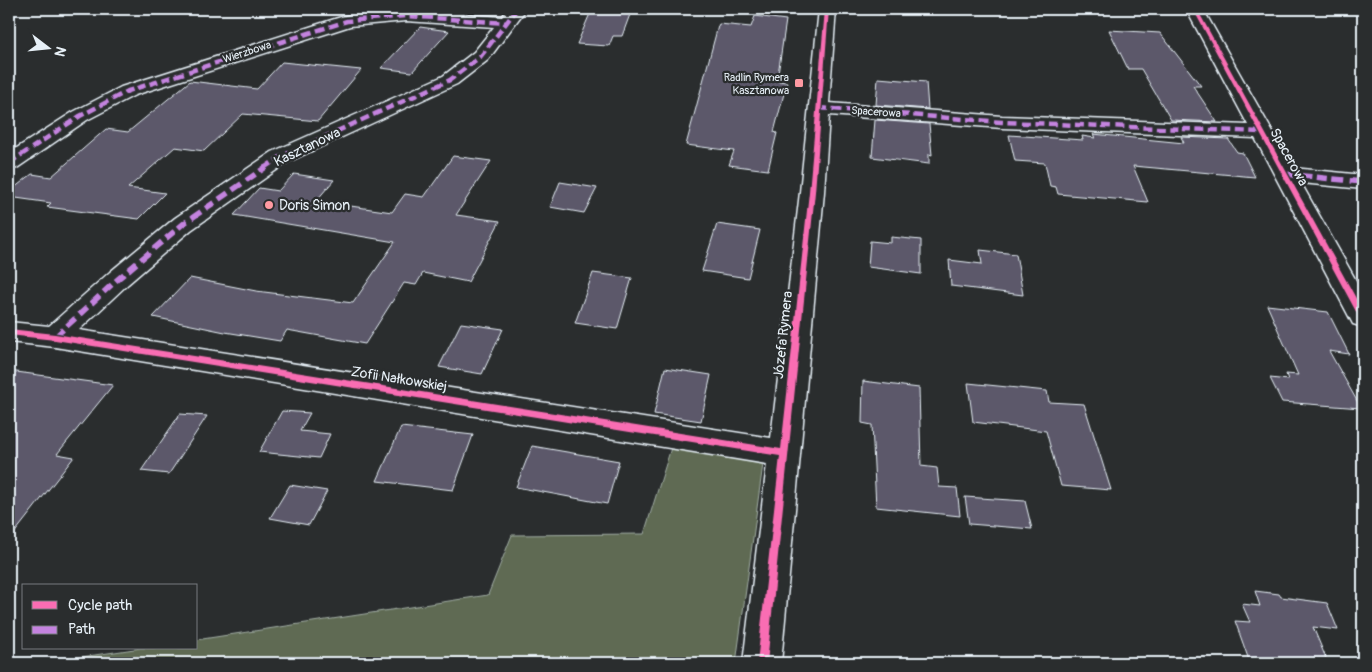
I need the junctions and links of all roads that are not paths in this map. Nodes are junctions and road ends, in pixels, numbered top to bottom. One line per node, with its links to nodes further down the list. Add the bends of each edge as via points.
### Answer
1 (828, 9): 4 (street, Józefa Rymera)
2 (1195, 9): 5 (street, Spacerowa)
3 (512, 16): 6 (street, Wierzbowa, via 380,16 347,20 128,92 80,116); 11 (street, Kasztanowa, via 481,56 450,80 280,157 191,218)
4 (819, 108): 5 (street, Spacerowa, via 1002,122); 12 (street, Józefa Rymera)
5 (1262, 132): 7 (street, Spacerowa)
6 (9, 163)
7 (1284, 174): 8 (street, Spacerowa); 9 (street, Spacerowa)
8 (1363, 182)
9 (1363, 317)
10 (9, 332): 11 (street, Zofii Nałkowskiej)
11 (55, 337): 12 (street, Zofii Nałkowskiej)
12 (784, 453): 13 (street, Józefa Rymera)
13 (762, 663)

